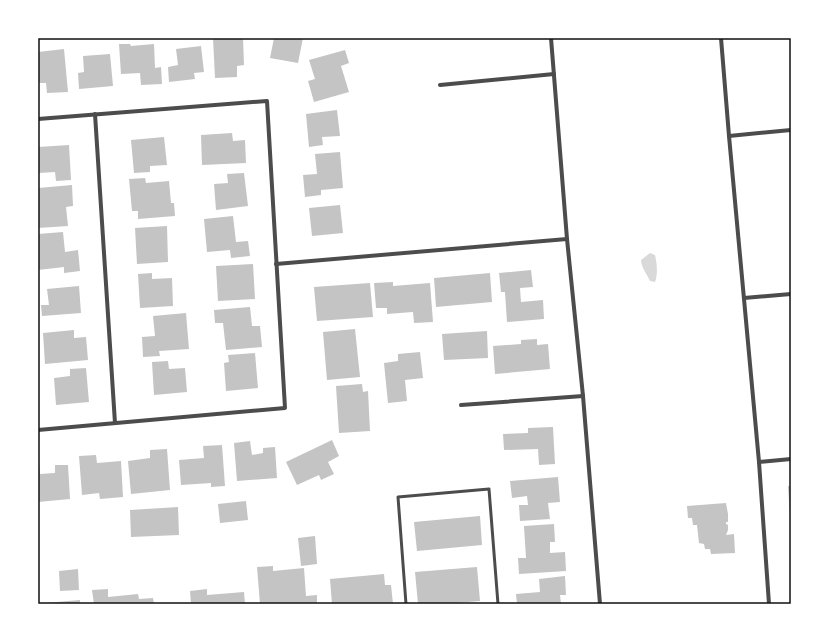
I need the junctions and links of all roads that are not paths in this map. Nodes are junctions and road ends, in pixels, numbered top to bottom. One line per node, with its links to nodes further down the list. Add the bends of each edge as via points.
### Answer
1 (551, 38): 3 (street)
2 (721, 38): 8 (street)
3 (554, 74): 4 (street); 9 (street)
4 (440, 85)
5 (95, 114): 6 (street); 10 (street, via 267,101); 15 (street)
6 (38, 119)
7 (791, 130): 8 (street)
8 (729, 136): 12 (street)
9 (567, 239): 10 (street); 13 (street)
10 (276, 264): 15 (street, via 285,408)
11 (791, 294): 12 (street)
12 (744, 298): 18 (street)
13 (583, 396): 14 (street); 21 (street)
14 (461, 405)
15 (115, 423): 16 (street)
16 (38, 430)
17 (791, 459): 18 (street)
18 (759, 462): 22 (street)
19 (406, 604): 20 (lane, via 398,497 489,489)
20 (498, 604)
21 (600, 604)
22 (769, 604)

